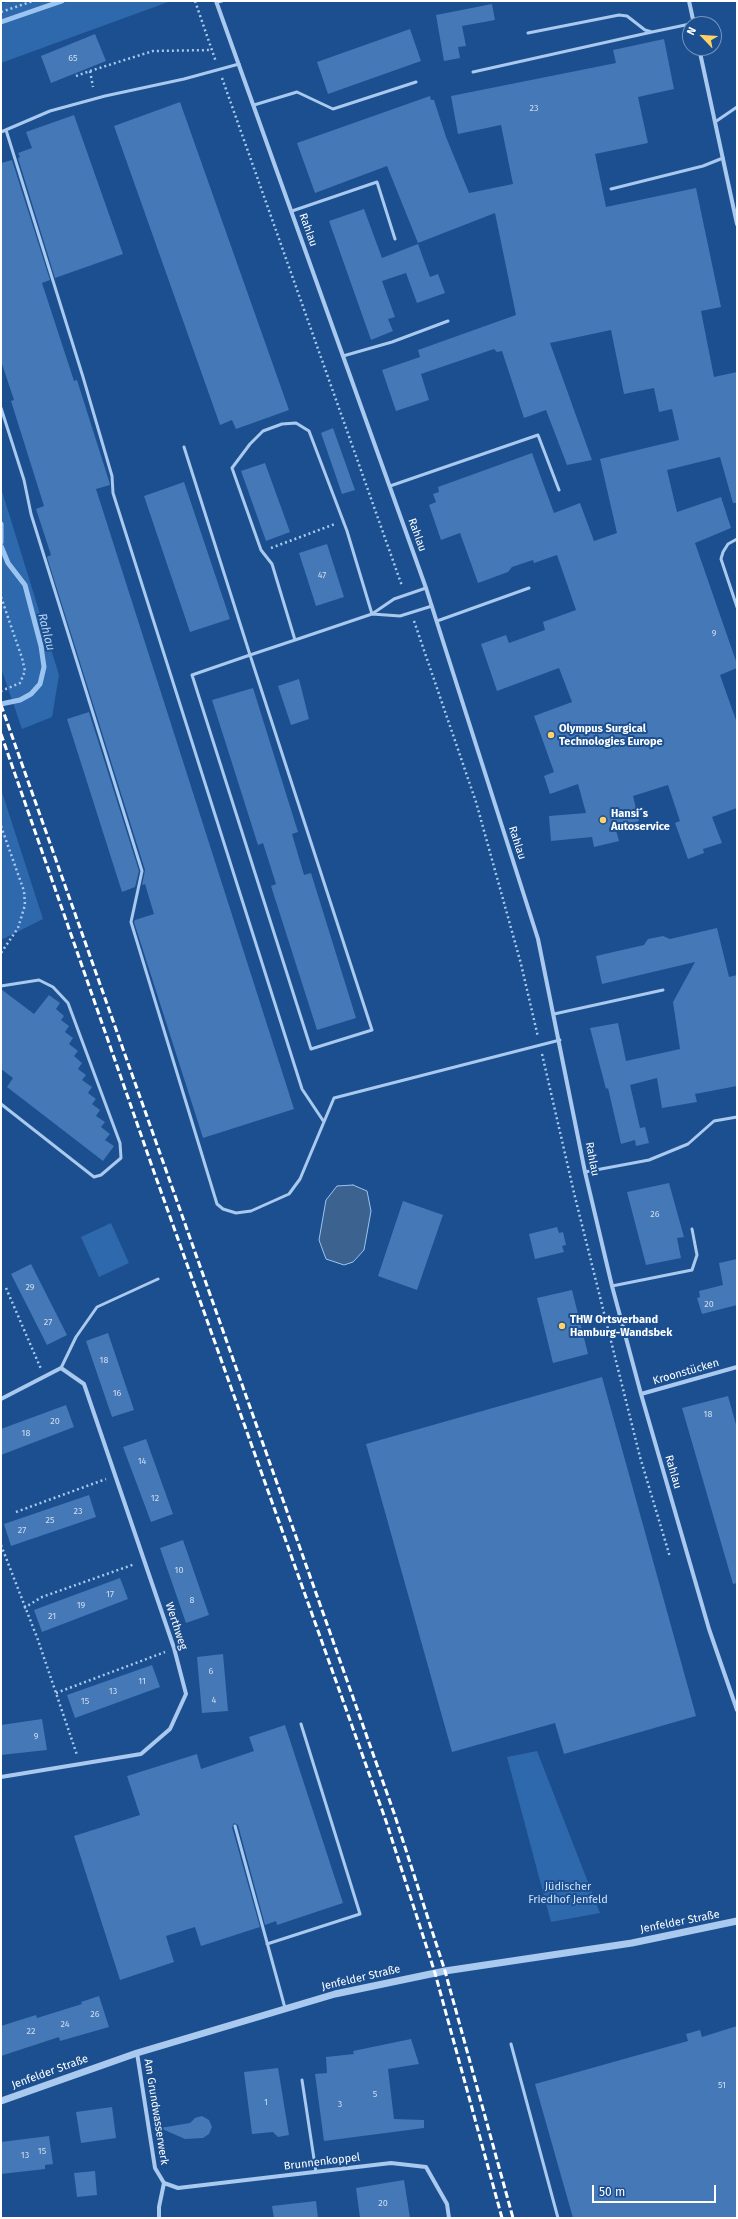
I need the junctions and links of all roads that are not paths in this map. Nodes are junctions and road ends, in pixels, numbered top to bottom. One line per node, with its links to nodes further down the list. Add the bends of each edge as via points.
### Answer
1 (222, 1): 3 (lane)
2 (689, 1): 4 (street)
3 (217, 2): 9 (street, Rahlau)
4 (691, 16)
5 (682, 26): 6 (lane)
6 (652, 32): 7 (lane, via 645,30 627,16 619,15); 10 (lane)
7 (528, 33)
8 (701, 56): 14 (street)
9 (239, 64): 12 (street, Rahlau); 15 (lane, via 50,111)
10 (473, 72)
11 (416, 82): 12 (lane, via 333,109 297,92)
12 (254, 105): 19 (street, Rahlau)
13 (737, 107): 14 (lane)
14 (715, 122): 17 (street)
15 (6, 130): 16 (lane); 43 (lane, via 86,385 112,476 113,493 302,1089)
16 (1, 132)
17 (723, 158): 18 (lane, via 703,166); 20 (street)
18 (610, 189)
19 (292, 212): 21 (lane, via 377,182); 23 (street, Rahlau)
20 (737, 224)
21 (395, 239)
22 (448, 321): 23 (lane, via 392,342)
23 (343, 356): 26 (street, Rahlau)
24 (1, 408): 43 (lane, via 24,480 33,522 142,871 131,922 217,1204 236,1213 251,1211 289,1194 300,1179)
25 (184, 447): 36 (lane)
26 (390, 486): 27 (lane, via 538,435); 29 (street, Rahlau)
27 (559, 490)
28 (737, 540): 32 (lane, via 728,544 721,559)
29 (426, 588): 31 (street, Rahlau); 33 (lane, via 394,600)
30 (529, 588): 34 (lane)
31 (432, 606): 33 (lane, via 400,616); 34 (street, Rahlau)
32 (737, 607)
33 (372, 614): 35 (lane); 35 (lane, via 343,520 309,431 296,423 282,424 263,431 232,468 261,550 272,564)
34 (437, 621): 39 (street, Rahlau, via 538,939)
35 (295, 640): 36 (lane)
36 (250, 655): 36 (lane, via 372,1030 311,1049 192,674)
37 (1, 986): 41 (lane, via 39,980 54,987 68,1002 120,1143 121,1158 101,1175 94,1176)
38 (663, 990): 39 (lane)
39 (554, 1014): 40 (street, Rahlau)
40 (560, 1040): 43 (lane, via 334,1098); 44 (street, Rahlau)
41 (1, 1104)
42 (737, 1117): 44 (lane, via 714,1121 688,1144 649,1160)
43 (324, 1122)
44 (585, 1172): 47 (street, Rahlau)
45 (692, 1229): 47 (lane, via 697,1254 692,1270)
46 (158, 1279): 49 (lane, via 96,1307)
47 (612, 1286): 50 (street, Rahlau)
48 (737, 1367): 50 (street, Kroonstücken)
49 (60, 1368): 51 (street); 54 (street, Werthweg, via 84,1384 174,1648 186,1694 170,1729 141,1754)
50 (640, 1394): 52 (street, Rahlau, via 709,1629)
51 (1, 1399)
52 (737, 1710)
53 (301, 1724): 57 (lane, via 360,1914)
54 (1, 1777)
55 (235, 1826): 57 (lane)
56 (737, 1921): 58 (street, Jenfelder Straße, via 632,1943 440,1972 335,1994)
57 (267, 1944): 58 (lane)
58 (286, 2008): 60 (street, Jenfelder Straße)
59 (511, 2044): 67 (lane)
60 (137, 2053): 62 (street, Jenfelder Straße); 64 (street, Am Grundwasserwerk, via 155,2168)
61 (302, 2080): 63 (lane)
62 (1, 2101)
63 (316, 2172): 64 (street, Brunnenkoppel, via 178,2188); 66 (street, Brunnenkoppel, via 391,2163 426,2167 447,2204)
64 (164, 2183): 65 (street)
65 (159, 2218)
66 (450, 2218)
67 (558, 2218)

